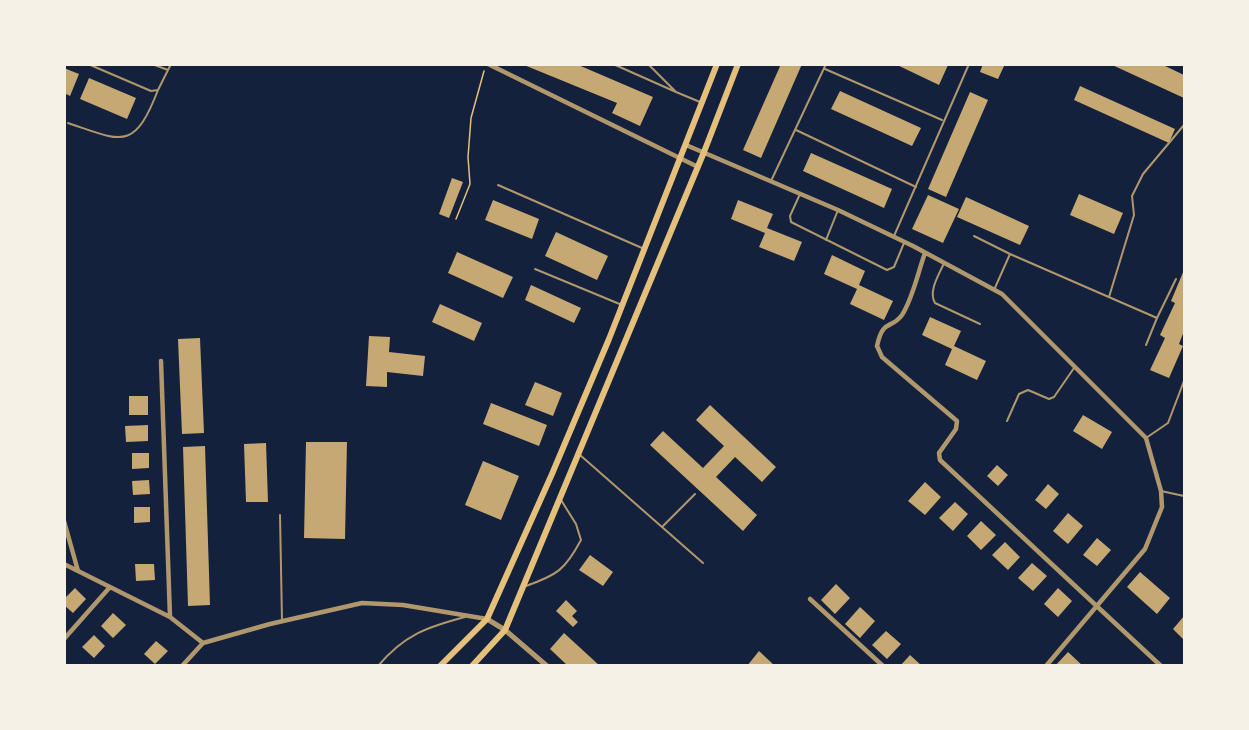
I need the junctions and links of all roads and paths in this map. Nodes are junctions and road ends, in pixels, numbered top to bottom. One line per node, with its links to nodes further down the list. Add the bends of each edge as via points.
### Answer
1 (88, 64): 13 (lane, via 151,91)
2 (152, 64): 12 (lane)
3 (171, 64): 12 (lane)
4 (487, 64): 22 (street); 29 (path, via 471,118 470,184)
5 (613, 64): 14 (lane)
6 (648, 64): 14 (lane)
7 (717, 64): 15 (main road)
8 (738, 64): 21 (main road)
9 (826, 64): 11 (lane)
10 (969, 64): 16 (lane)
11 (825, 69): 16 (lane); 19 (lane)
12 (168, 70): 13 (lane)
13 (158, 90): 17 (lane, via 142,124 129,137 116,139)
14 (676, 92): 15 (lane)
15 (702, 103): 20 (main road)
16 (942, 120): 26 (lane)
17 (68, 123)
18 (1185, 126): 43 (lane, via 1143,174 1132,196 1134,215)
19 (796, 130): 24 (lane); 26 (lane)
20 (686, 146): 21 (street); 22 (main road)
21 (704, 152): 23 (main road); 24 (street)
22 (681, 159): 23 (street); 34 (main road)
23 (698, 167): 53 (main road)
24 (771, 182): 27 (street)
25 (498, 185): 34 (lane)
26 (916, 187): 30 (lane)
27 (800, 194): 28 (street); 32 (lane, via 791,222)
28 (838, 210): 30 (street); 32 (lane)
29 (456, 219)
30 (894, 236): 33 (street)
31 (974, 236): 37 (lane)
32 (826, 240): 33 (lane, via 887,270 894,267)
33 (905, 242): 36 (street)
34 (645, 249): 44 (main road)
35 (1185, 251): 38 (lane)
36 (925, 253): 39 (street); 67 (street, via 902,315 880,334 877,346 882,357 957,421 956,429 939,453 949,470)
37 (1010, 254): 42 (lane); 43 (lane)
38 (1185, 260)
39 (944, 263): 42 (street); 46 (lane, via 932,298)
40 (535, 269): 44 (lane)
41 (1176, 279): 45 (lane)
42 (994, 290): 49 (street)
43 (1109, 297): 45 (lane)
44 (622, 304): 70 (main road)
45 (1157, 318): 47 (lane)
46 (980, 324)
47 (1146, 345)
48 (160, 361): 69 (street)
49 (1074, 368): 51 (lane, via 1054,397 1049,399 1028,390 1019,394); 52 (street)
50 (1185, 381): 52 (lane, via 1168,423)
51 (1007, 421)
52 (1146, 438): 54 (street)
53 (580, 455): 57 (main road); 60 (lane)
54 (1161, 491): 56 (lane); 67 (street, via 1162,507 1145,549)
55 (695, 494): 60 (lane)
56 (1185, 496)
57 (561, 500): 64 (main road); 64 (lane, via 581,540 569,563 554,576)
58 (280, 515): 71 (lane)
59 (64, 521): 63 (street)
60 (662, 527): 61 (lane)
61 (703, 563)
62 (64, 564): 63 (street)
63 (78, 571): 65 (street)
64 (523, 586): 72 (main road)
65 (110, 587): 69 (street); 73 (street)
66 (810, 599): 80 (street)
67 (1096, 608): 81 (street); 82 (street)
68 (468, 616): 70 (street); 71 (street, via 403,605 362,603); 76 (lane, via 413,634 394,647)
69 (170, 617): 74 (street)
70 (487, 619): 72 (street); 77 (main road)
71 (282, 621): 74 (street)
72 (505, 630): 78 (main road); 79 (street)
73 (64, 639)
74 (203, 643): 75 (street)
75 (182, 666)
76 (378, 666)
77 (440, 666)
78 (472, 666)
79 (547, 666)
80 (883, 666)
81 (1046, 666)
82 (1161, 666)

